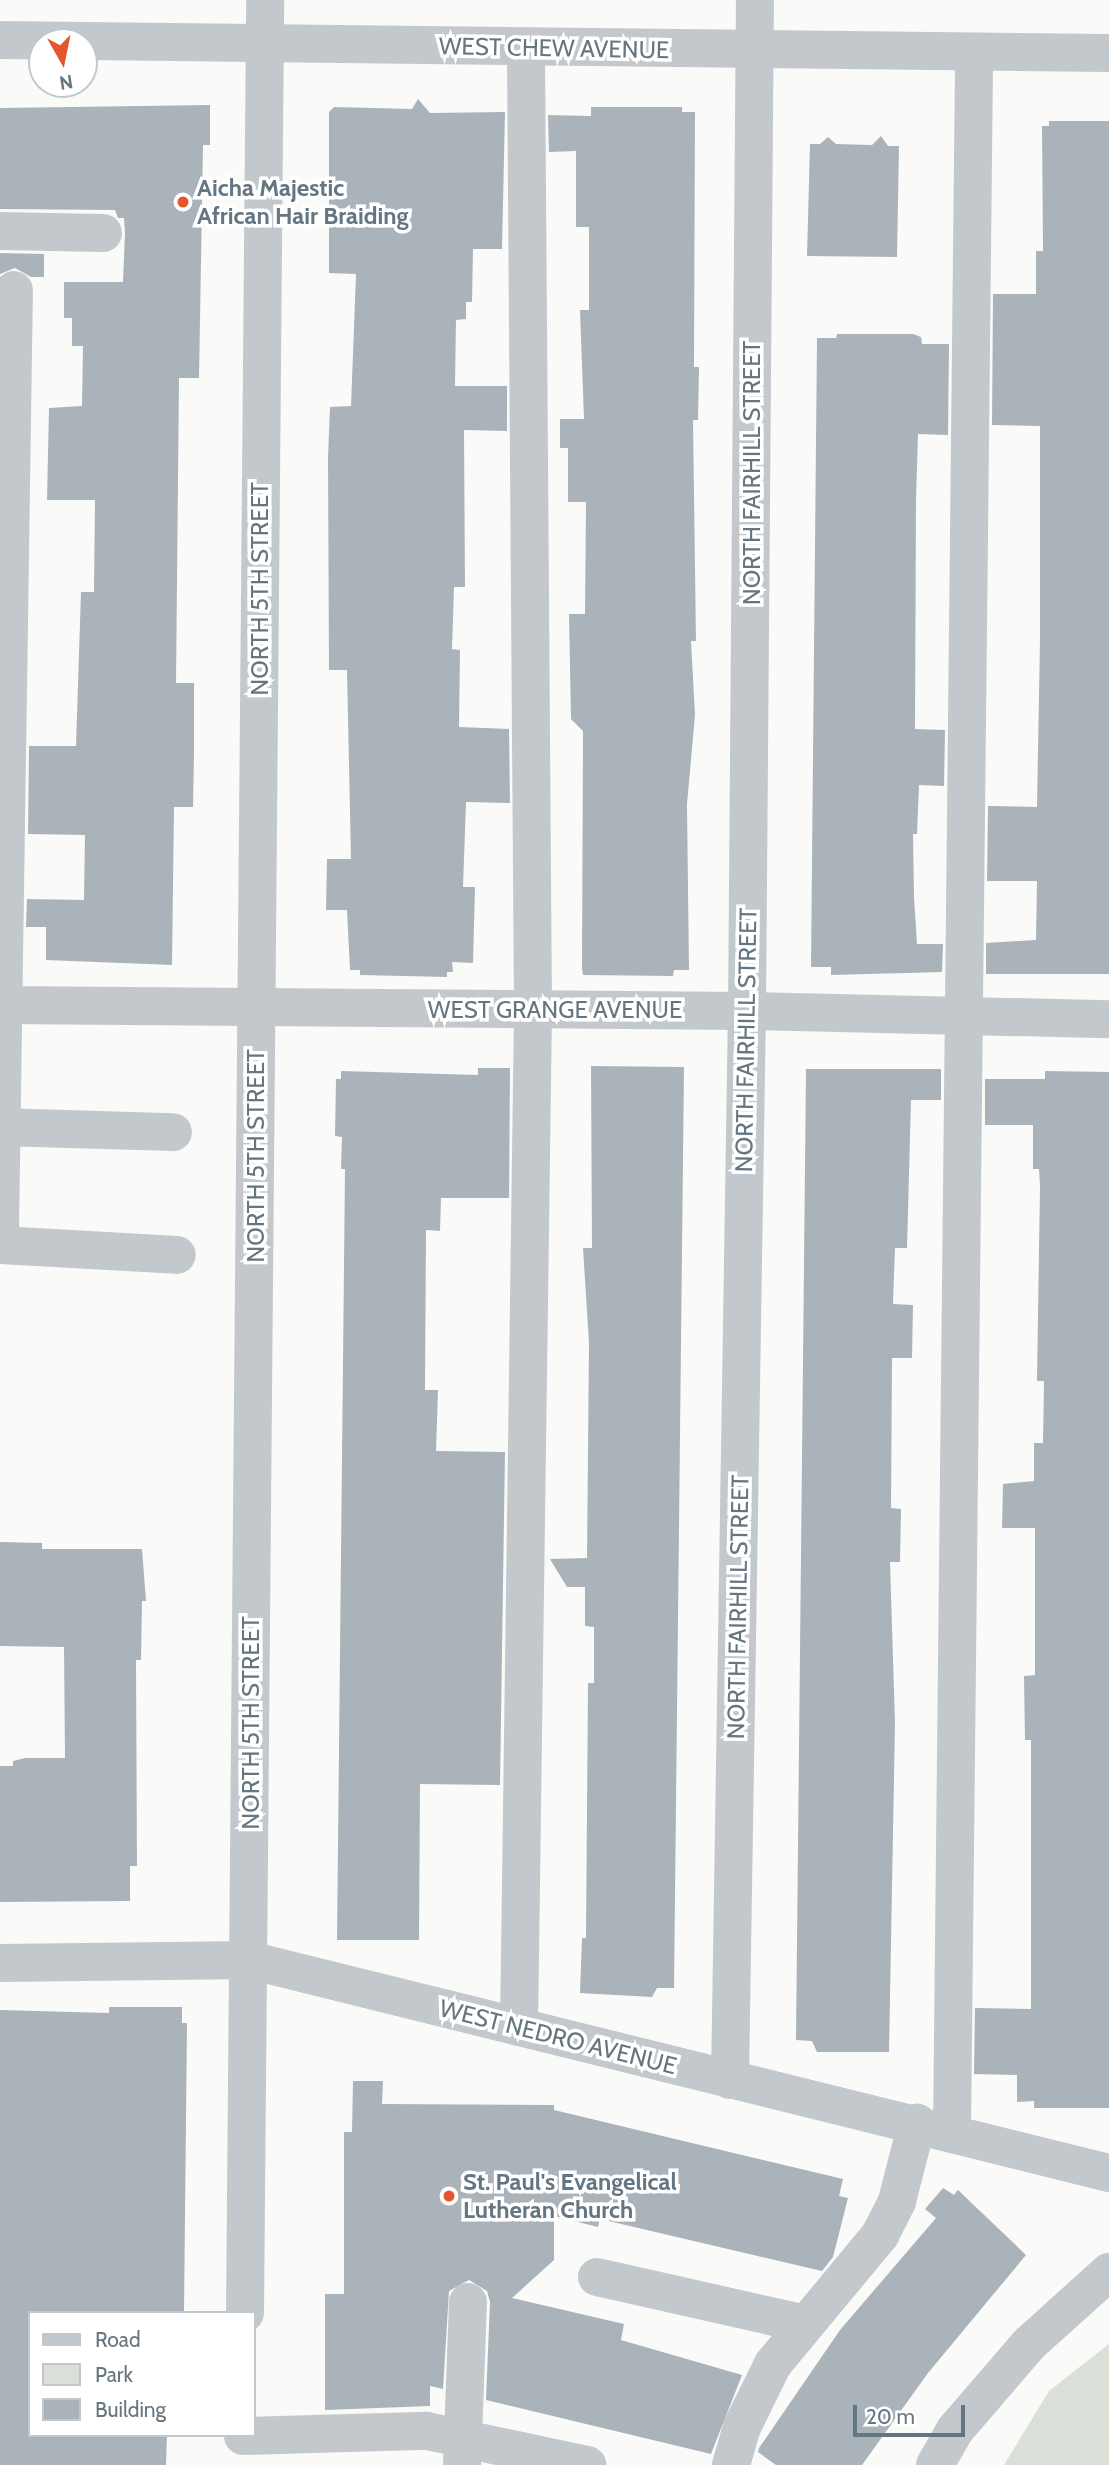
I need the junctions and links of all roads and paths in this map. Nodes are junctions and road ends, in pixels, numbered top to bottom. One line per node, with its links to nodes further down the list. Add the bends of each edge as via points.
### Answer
1 (265, 0): 4 (street, NORTH 5TH STREET)
2 (755, 0): 6 (street, NORTH FAIRHILL STREET)
3 (0, 40): 4 (street, WEST CHEW AVENUE)
4 (265, 43): 5 (street, WEST CHEW AVENUE); 13 (street, NORTH 5TH STREET)
5 (526, 48): 6 (street, WEST CHEW AVENUE); 14 (street)
6 (755, 50): 7 (street, WEST CHEW AVENUE); 15 (street, NORTH FAIRHILL STREET)
7 (974, 52): 8 (street, WEST CHEW AVENUE); 16 (street)
8 (1109, 53)
9 (0, 231): 10 (street)
10 (103, 233)
11 (14, 290): 12 (street)
12 (3, 1005): 13 (street, WEST GRANGE AVENUE); 18 (street)
13 (257, 1007): 14 (street, WEST GRANGE AVENUE); 23 (street, NORTH 5TH STREET)
14 (533, 1009): 15 (street, WEST GRANGE AVENUE); 25 (street)
15 (747, 1011): 16 (street, WEST GRANGE AVENUE); 26 (street, NORTH FAIRHILL STREET)
16 (965, 1016): 17 (street, WEST GRANGE AVENUE); 27 (street)
17 (1109, 1019)
18 (1, 1127): 19 (street); 20 (street)
19 (173, 1132)
20 (0, 1228)
21 (0, 1245): 22 (street)
22 (177, 1255)
23 (249, 1960): 24 (street, WEST NEDRO AVENUE); 25 (street, WEST NEDRO AVENUE); 32 (street, NORTH 5TH STREET)
24 (0, 1963)
25 (519, 2027): 26 (street, WEST NEDRO AVENUE)
26 (730, 2080): 27 (street, WEST NEDRO AVENUE)
27 (934, 2127): 28 (street, WEST NEDRO AVENUE); 33 (street, via 880,2235)
28 (1109, 2173)
29 (1109, 2272): 38 (street, via 1029,2344 955,2430)
30 (597, 2277): 33 (street)
31 (468, 2302): 35 (street)
32 (245, 2311)
33 (806, 2324): 37 (street, via 761,2383)
34 (243, 2446): 35 (street, via 427,2431)
35 (461, 2451): 36 (street)
36 (587, 2465)
37 (731, 2465)
38 (935, 2465)

